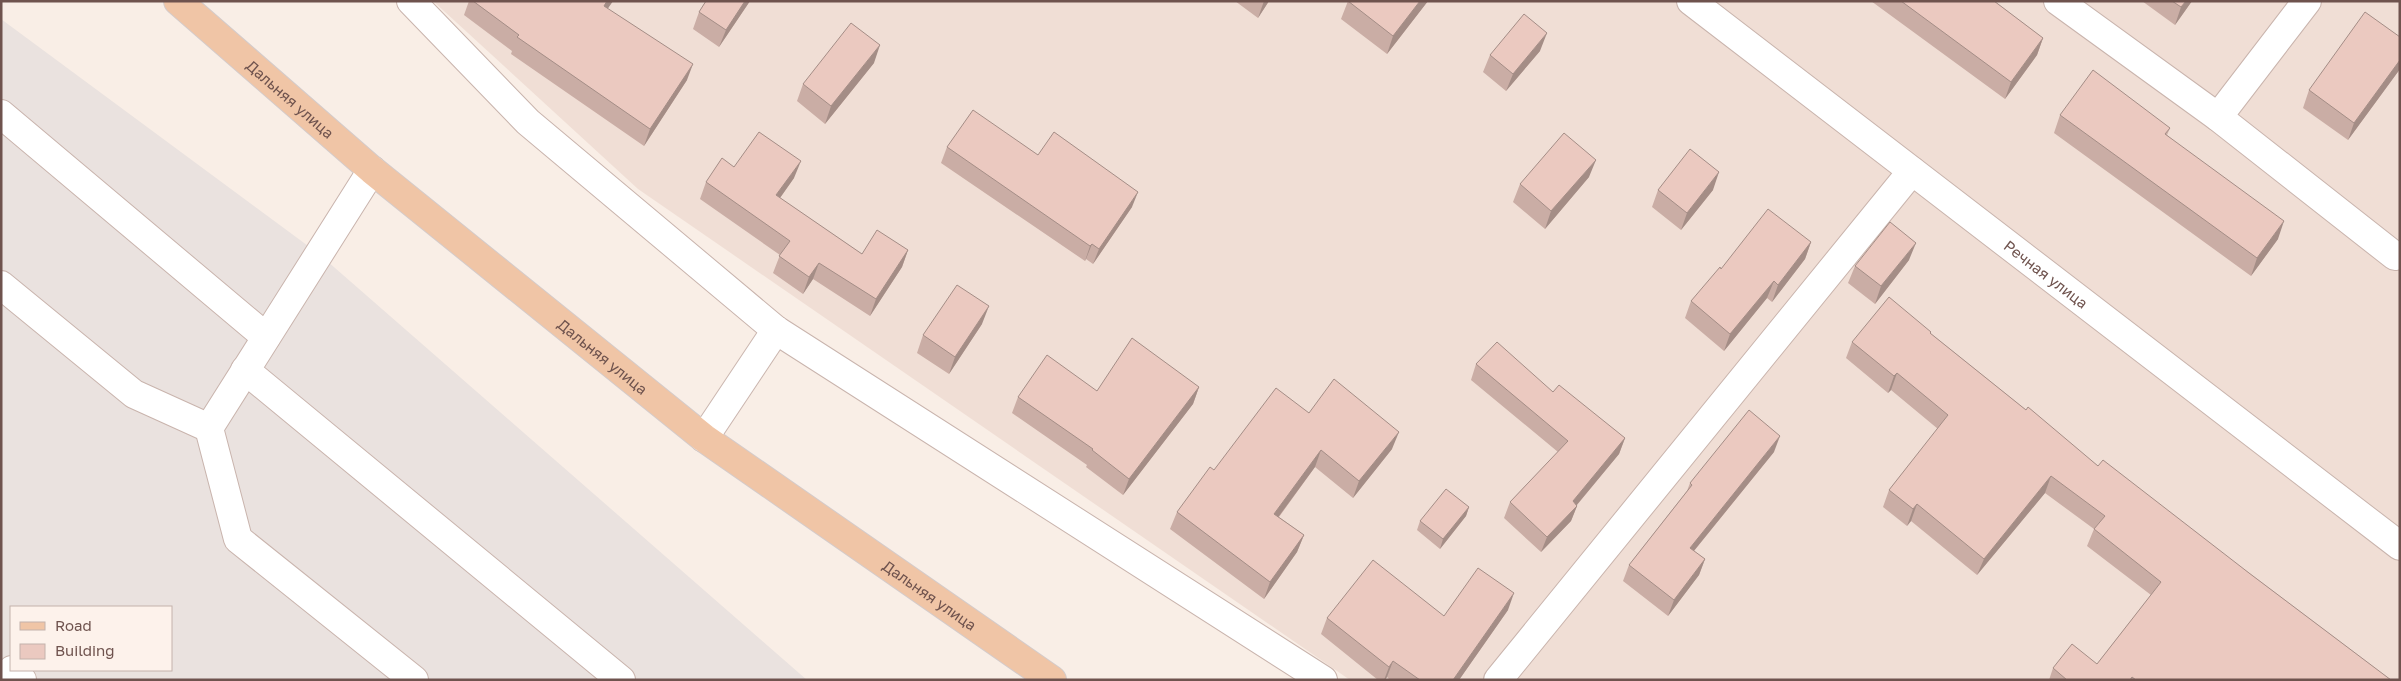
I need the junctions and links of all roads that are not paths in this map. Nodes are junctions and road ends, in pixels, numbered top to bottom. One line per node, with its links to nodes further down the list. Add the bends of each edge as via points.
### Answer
1 (178, 1): 8 (main road, Дальняя улица)
2 (411, 1): 12 (street, via 528,122)
3 (2058, 1): 7 (street)
4 (2307, 1): 7 (street)
5 (1694, 2): 9 (street, Речная улица)
6 (1, 114): 13 (street)
7 (2218, 117): 10 (street)
8 (372, 170): 13 (street); 16 (main road, Дальняя улица)
9 (1912, 171): 17 (street, Речная улица); 22 (street)
10 (2395, 256)
11 (1, 285): 15 (street, via 134,394)
12 (776, 330): 16 (street); 21 (street)
13 (266, 337): 14 (street)
14 (245, 370): 15 (street); 19 (street)
15 (209, 428): 18 (street, via 238,539)
16 (704, 438): 20 (main road, Дальняя улица)
17 (2400, 546)
18 (414, 680)
19 (621, 680)
20 (1052, 680)
21 (1323, 680)
22 (1498, 680)

